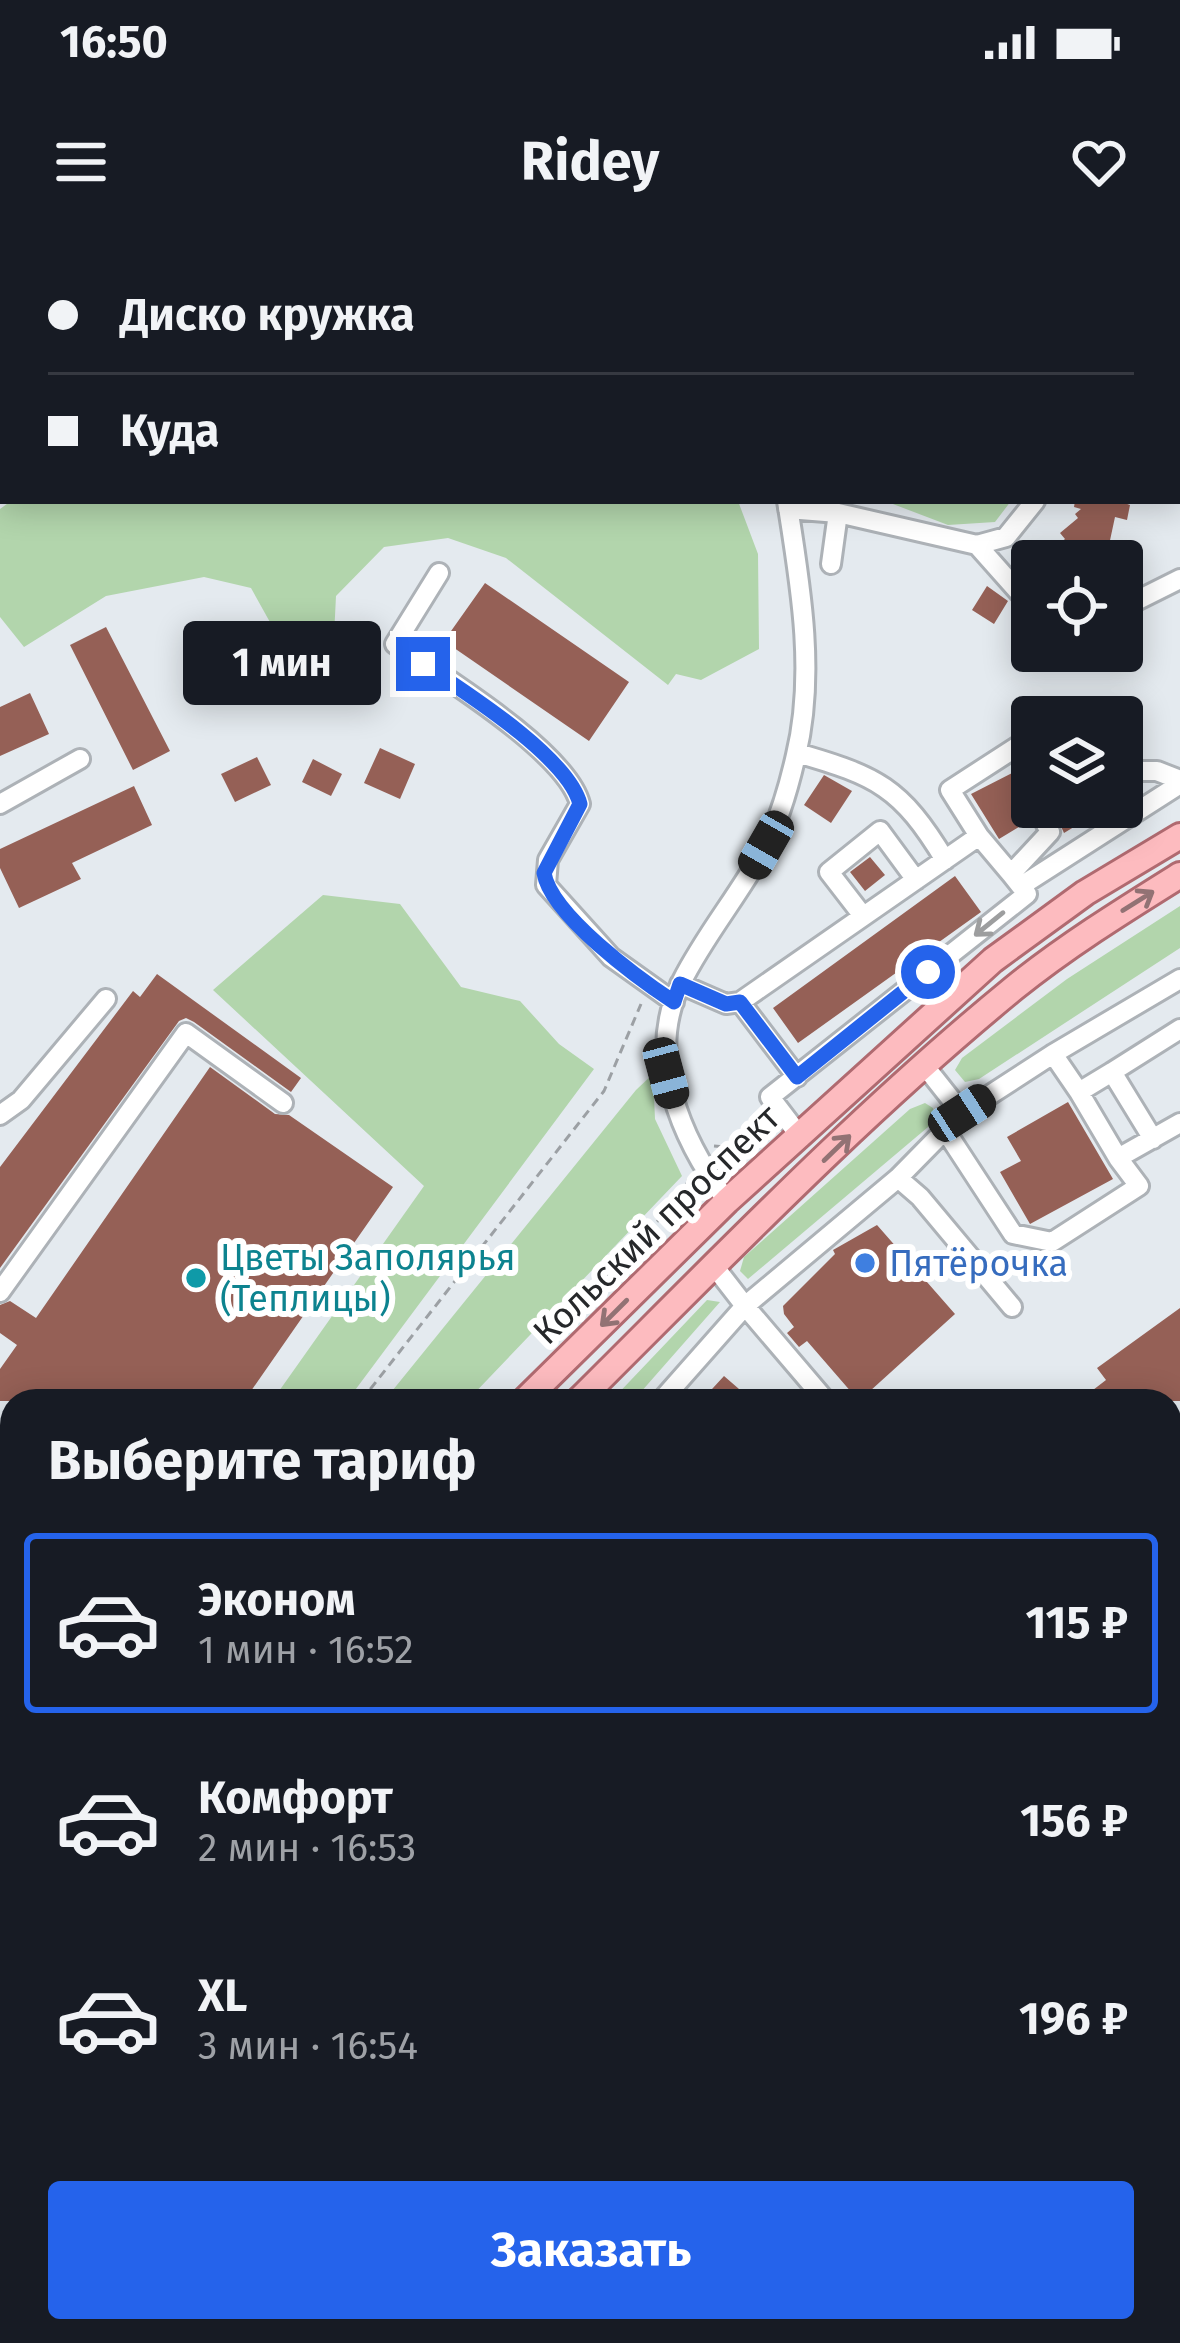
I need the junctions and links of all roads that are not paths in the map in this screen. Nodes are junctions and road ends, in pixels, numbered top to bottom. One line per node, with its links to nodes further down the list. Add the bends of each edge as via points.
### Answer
1 (1033, 504): 4 (street, via 1006,537)
2 (787, 505): 3 (street); 11 (street, via 803,626)
3 (838, 513): 4 (street); 5 (street)
4 (977, 545): 8 (street)
5 (831, 564)
6 (439, 574): 28 (street, via 395,644 566,774 580,804 548,860 546,885 611,957 650,986)
7 (1180, 579): 9 (street)
8 (1011, 583)
9 (1143, 598)
10 (1011, 751): 19 (street, via 950,790)
11 (797, 753): 21 (street, via 883,784 920,819); 28 (street, via 766,845)
12 (80, 759): 17 (street)
13 (1143, 765): 15 (street)
14 (1143, 771): 15 (street)
15 (1157, 771): 16 (street)
16 (1180, 782): 24 (street)
17 (0, 804)
18 (1048, 828): 24 (street)
19 (979, 836): 21 (street); 24 (street)
20 (1180, 836): 26 (main road, Кольский проспект)
21 (945, 860): 23 (street)
22 (1180, 875): 33 (main road, Кольский проспект, one-way to 22, via 1018,985)
23 (916, 880): 25 (street); 25 (street, via 880,831 829,872)
24 (1020, 884): 26 (street); 35 (street, one-way to 35)
25 (863, 916): 30 (street)
26 (1050, 920): 42 (main road, Кольский проспект, via 993,960)
27 (1180, 979): 32 (street)
28 (677, 993): 30 (street); 46 (street, via 666,1073 678,1118)
29 (106, 999): 39 (street)
30 (740, 1002): 35 (street)
31 (1180, 1029): 34 (street)
32 (1053, 1054): 36 (street); 38 (street)
33 (924, 1065): 38 (street); 47 (main road, Кольский проспект, one-way to 33)
34 (1112, 1072): 36 (street); 43 (street)
35 (797, 1077): 42 (street, via 770,1097)
36 (1079, 1093): 44 (street)
37 (283, 1103): 49 (street, via 186,1033)
38 (962, 1113): 41 (street)
39 (0, 1115)
40 (1180, 1124): 43 (street)
41 (945, 1130): 44 (street, via 1013,1234 1052,1242 1139,1186); 45 (street)
42 (799, 1136): 46 (main road, Кольский проспект)
43 (1153, 1139): 44 (street)
44 (1118, 1158)
45 (898, 1178): 50 (street); 51 (street)
46 (727, 1201): 47 (main road); 52 (main road, Кольский проспект, one-way to 52)
47 (753, 1229): 48 (main road, Кольский проспект)
48 (714, 1266): 50 (street); 53 (main road, Кольский проспект)
49 (0, 1292)
50 (745, 1306): 54 (street); 55 (street)
51 (1012, 1307)
52 (536, 1389)
53 (590, 1389)
54 (672, 1389)
55 (816, 1389)

